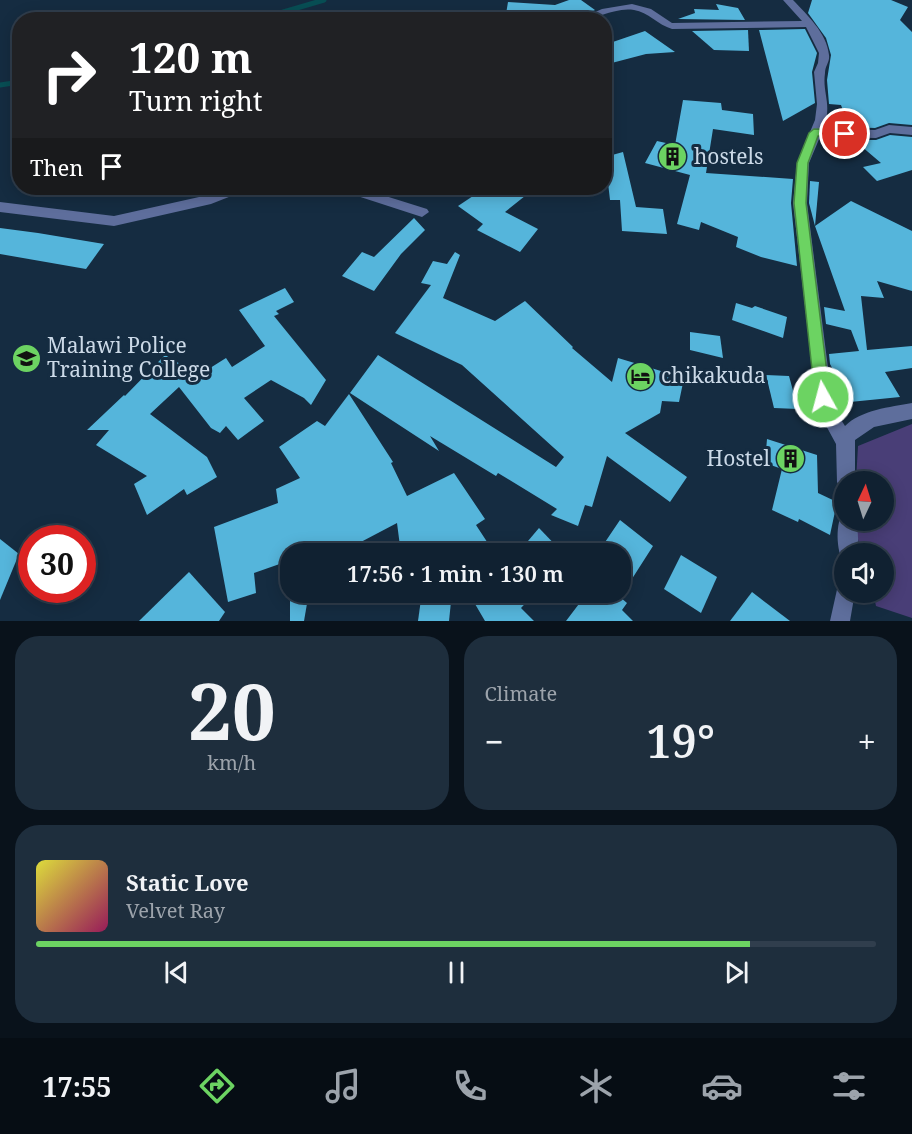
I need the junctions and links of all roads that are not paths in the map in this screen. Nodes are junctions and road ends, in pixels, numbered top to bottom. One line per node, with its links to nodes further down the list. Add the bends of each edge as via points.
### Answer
1 (788, 0): 3 (street)
2 (608, 12): 3 (street, via 628,6 641,8 672,26)
3 (810, 24): 4 (street, via 825,55 819,72 823,104)
4 (817, 126): 5 (street, via 876,134 889,129); 11 (street, via 803,163 800,203 825,409)
5 (912, 131)
6 (221, 195): 8 (street, via 114,221)
7 (369, 195): 9 (street)
8 (0, 207)
9 (422, 212)
10 (912, 411): 11 (street, via 865,421)
11 (845, 442): 12 (street)
12 (846, 471)
13 (843, 603): 14 (street)
14 (840, 621)

